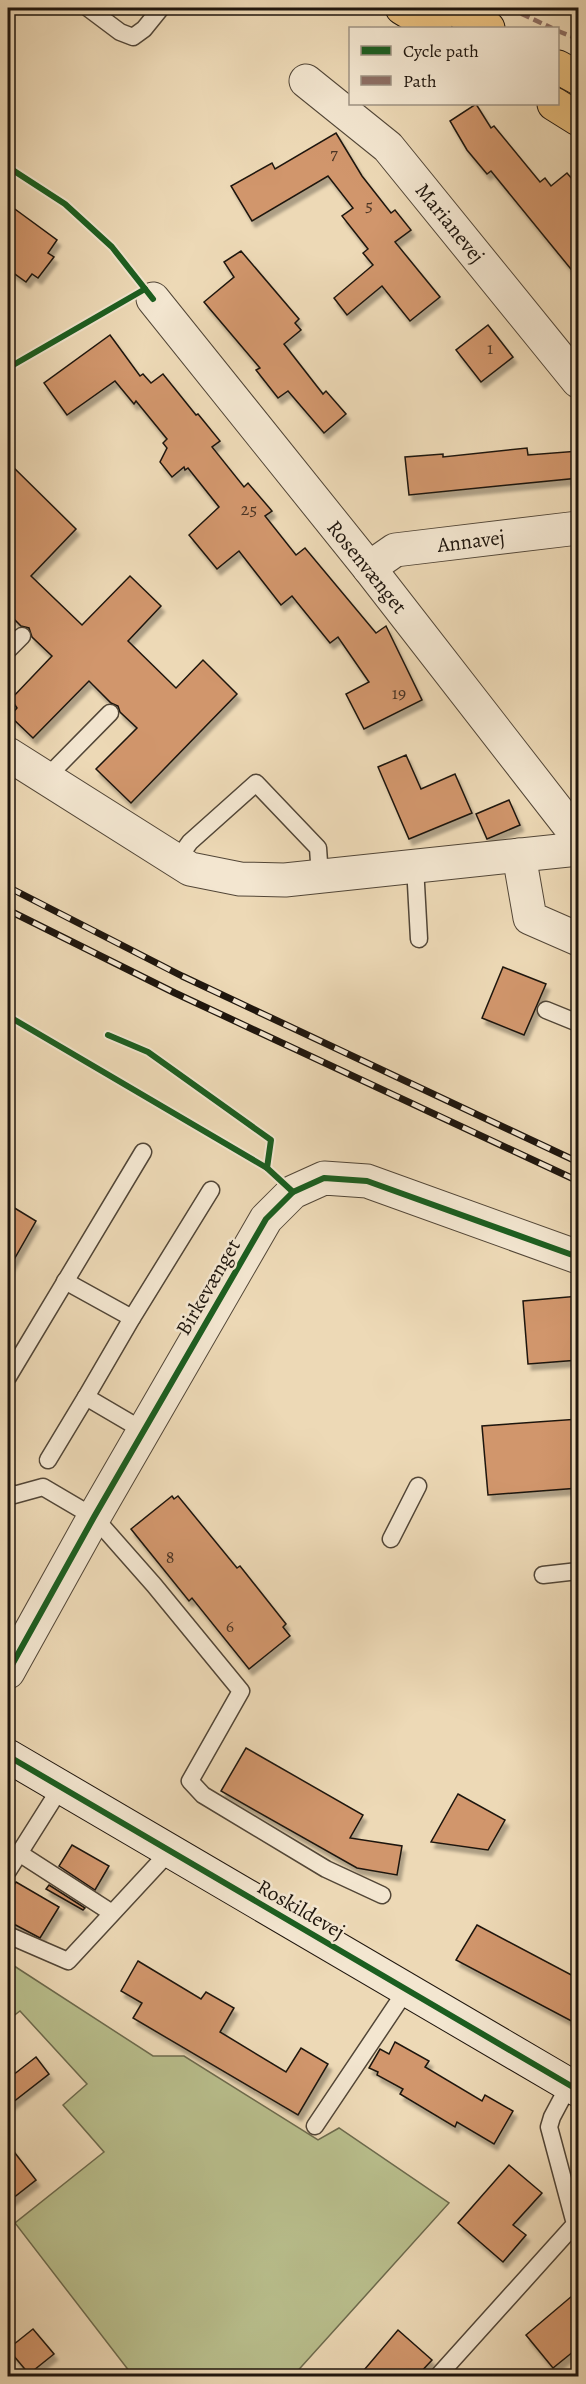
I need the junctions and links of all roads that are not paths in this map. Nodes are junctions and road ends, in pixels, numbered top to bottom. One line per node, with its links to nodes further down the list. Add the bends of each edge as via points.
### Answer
1 (88, 8): 2 (lane, via 133,37)
2 (161, 8)
3 (402, 8): 5 (main road)
4 (453, 8): 6 (main road)
5 (433, 27)
6 (486, 27)
7 (559, 68): 8 (main road)
8 (579, 78)
9 (306, 81): 13 (street, Marianevej, via 388,147)
10 (556, 105): 11 (main road)
11 (579, 118)
12 (153, 299): 15 (street, Rosenvænget)
13 (579, 381)
14 (579, 528): 15 (street, Annavej, via 395,550)
15 (369, 568): 21 (street, Rosenvænget)
16 (22, 636): 17 (lane)
17 (8, 650)
18 (110, 712): 20 (lane)
19 (8, 754): 20 (street)
20 (46, 777): 24 (street)
21 (579, 837)
22 (579, 849): 23 (street)
23 (519, 855): 25 (street); 28 (street, via 530,918)
24 (177, 860): 26 (street, via 190,869 240,879); 26 (lane, via 190,842 256,783 318,848)
25 (415, 866): 26 (street); 27 (lane)
26 (320, 876)
27 (419, 939)
28 (579, 939)
29 (546, 1010): 30 (lane)
30 (579, 1023)
31 (143, 1152): 34 (lane)
32 (211, 1190): 35 (lane)
33 (579, 1257): 38 (street, Birkevænget, via 367,1181 324,1178 293,1192 266,1219)
34 (65, 1281): 35 (lane); 36 (lane)
35 (132, 1318): 37 (lane)
36 (8, 1377)
37 (86, 1398): 38 (lane); 39 (lane)
38 (144, 1431): 42 (street, Birkevænget)
39 (48, 1460)
40 (418, 1486): 43 (lane)
41 (8, 1491): 42 (lane, via 14,1495 44,1487)
42 (94, 1516): 46 (street, Birkevænget); 52 (lane, via 241,1691 190,1781 203,1795 326,1869)
43 (391, 1539)
44 (579, 1571): 45 (lane)
45 (543, 1575)
46 (8, 1668)
47 (8, 1758): 48 (street, Roskildevej)
48 (61, 1787): 49 (street, Roskildevej); 50 (lane)
49 (170, 1851): 53 (lane); 55 (street, Roskildevej)
50 (19, 1853): 51 (lane); 53 (lane)
51 (8, 1871)
52 (382, 1895)
53 (112, 1913): 54 (lane, via 68,1962)
54 (8, 1935)
55 (407, 1989): 56 (street, Roskildevej); 57 (lane)
56 (574, 2087): 58 (lane, via 549,2127 575,2224)
57 (315, 2126)
58 (438, 2376)

